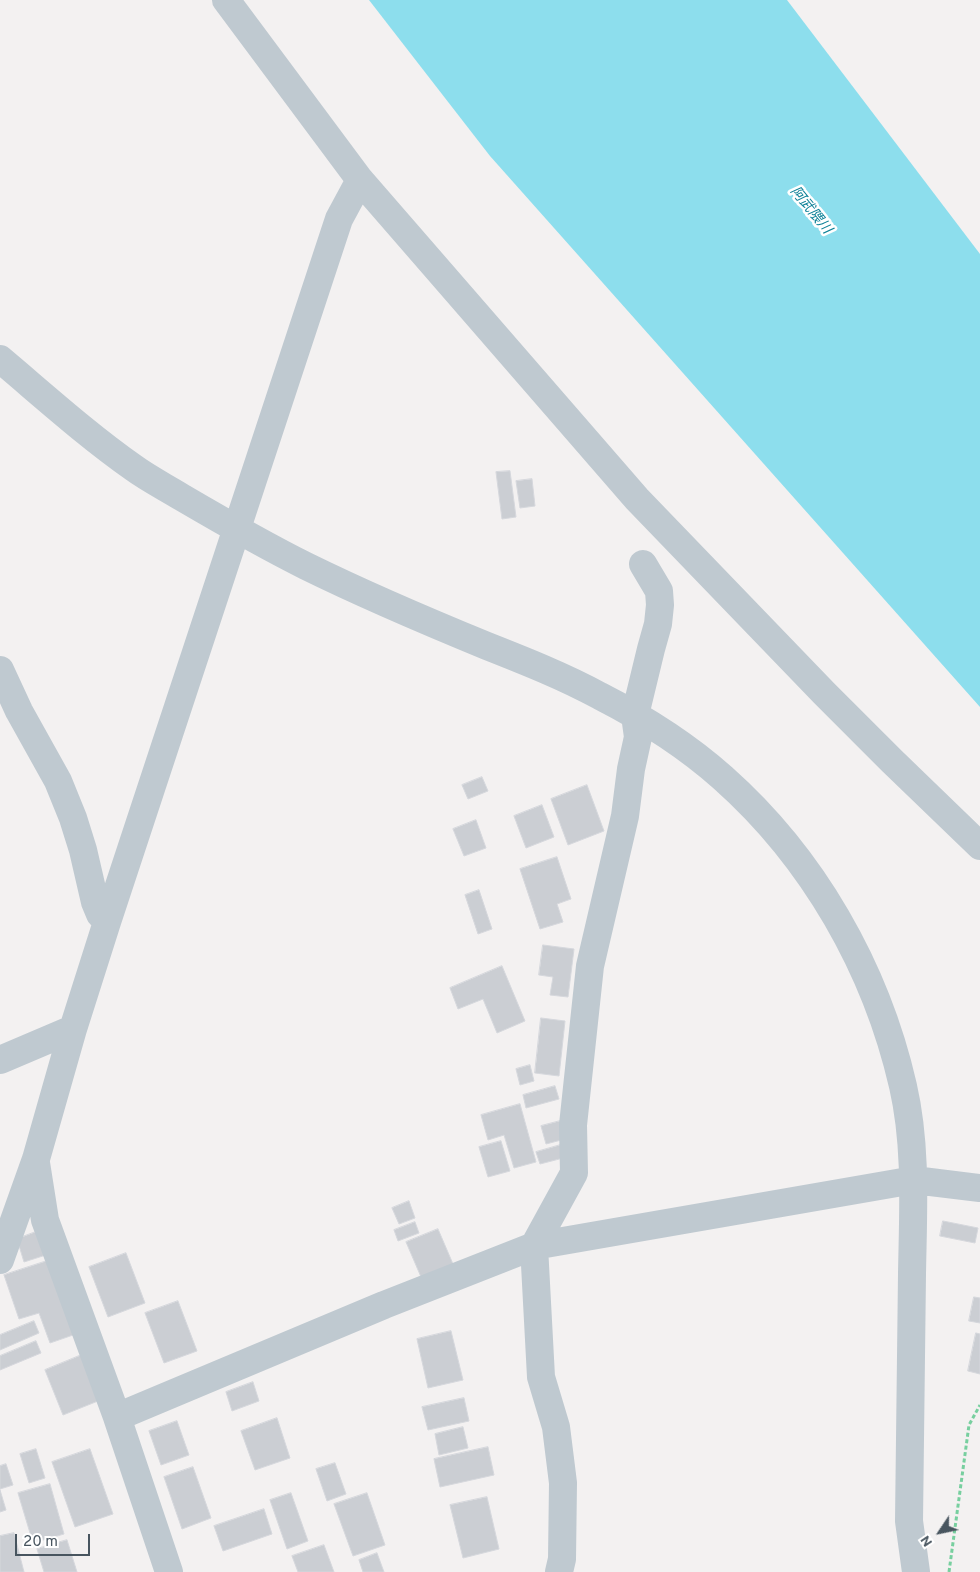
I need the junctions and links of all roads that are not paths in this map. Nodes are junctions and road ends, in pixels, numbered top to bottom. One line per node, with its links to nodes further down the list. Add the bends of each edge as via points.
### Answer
1 (226, 0): 2 (street)
2 (360, 180): 4 (street, via 339,219); 8 (street, via 637,499 892,762)
3 (0, 359): 4 (street, via 136,470)
4 (236, 530): 7 (street, via 362,593 542,668); 9 (street)
5 (643, 564): 7 (street, via 658,591 660,605)
6 (0, 670): 9 (street, via 58,781 83,850 95,902)
7 (635, 715): 13 (street, via 686,748 747,800 804,867 842,926 888,1027 908,1113); 15 (street, via 638,737 625,816 590,966 574,1125 574,1173)
8 (980, 846)
9 (108, 922): 10 (street)
10 (73, 1029): 11 (street); 12 (street)
11 (0, 1060)
12 (36, 1159): 16 (street); 17 (street, via 45,1220)
13 (914, 1180): 14 (street); 15 (street); 20 (street, via 909,1522)
14 (980, 1188)
15 (534, 1246): 17 (street, via 384,1305); 19 (street, via 541,1377 556,1427 563,1483)
16 (0, 1260)
17 (118, 1418): 18 (street)
18 (169, 1572)
19 (559, 1572)
20 (916, 1572)

